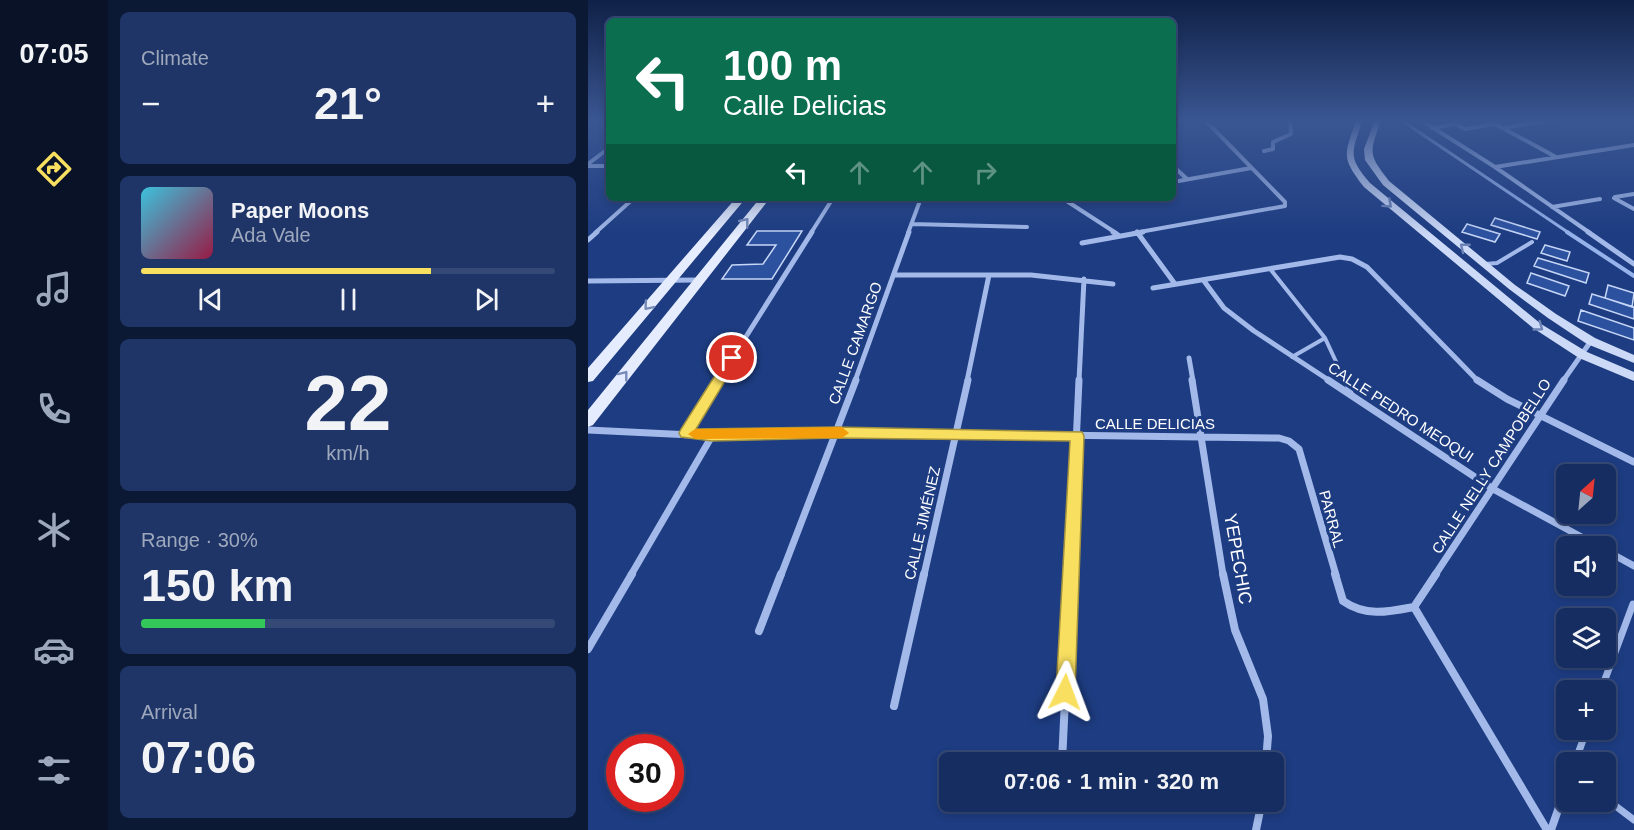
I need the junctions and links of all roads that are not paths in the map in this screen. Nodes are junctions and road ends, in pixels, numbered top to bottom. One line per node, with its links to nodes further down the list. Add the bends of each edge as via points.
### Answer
1 (1242, 159): 9 (street)
2 (1350, 159): 14 (street)
3 (1369, 159): 13 (street)
4 (1481, 159): 8 (street)
5 (1551, 159): 8 (street)
6 (588, 165): 7 (street)
7 (606, 166)
8 (1495, 167): 23 (street)
9 (1251, 168): 11 (street); 27 (street, via 1285,206)
10 (1176, 169): 11 (street)
11 (1187, 179): 12 (street)
12 (1176, 181)
13 (1386, 183): 14 (street); 32 (street, one-way to 13)
14 (1367, 185): 47 (street, one-way to 47, via 1523,315)
15 (1634, 194): 24 (street, via 1614,198)
16 (1600, 200): 23 (street)
17 (631, 201): 29 (street)
18 (738, 201): 38 (main road)
19 (763, 201): 39 (main road, one-way to 19)
20 (831, 201): 58 (street)
21 (920, 201): 25 (street, CALLE CAMARGO)
22 (1067, 201): 28 (street)
23 (1552, 207): 33 (street)
24 (1634, 209)
25 (912, 224): 26 (street); 35 (street, CALLE CAMARGO)
26 (1027, 226)
27 (1137, 232): 28 (street); 43 (street)
28 (1118, 235): 31 (street)
29 (588, 240)
30 (1532, 242): 32 (lane, via 1497,263)
31 (1082, 243)
32 (1485, 264): 46 (street)
33 (1634, 264)
34 (1271, 270): 41 (street); 45 (lane); 54 (street, via 1340,257 1367,267 1465,370)
35 (894, 275): 36 (street); 57 (street, CALLE CAMARGO)
36 (989, 275): 37 (street); 59 (street, CALLE JIMÉNEZ)
37 (1084, 279): 42 (street); 61 (street)
38 (670, 280): 39 (street); 40 (street); 51 (main road, one-way to 51)
39 (699, 280): 55 (main road, one-way to 39)
40 (588, 281)
41 (1204, 281): 43 (street); 48 (street, CALLE PEDRO MEOQUI, via 1237,320)
42 (1113, 284)
43 (1175, 284): 44 (street)
44 (1154, 288)
45 (1325, 338): 48 (lane); 53 (lane)
46 (1591, 341): 47 (street, CALLE NELLY CAMPOBELLO); 50 (street)
47 (1583, 355): 52 (street); 54 (street, CALLE NELLY CAMPOBELLO)
48 (1292, 357): 53 (street, CALLE PEDRO MEOQUI)
49 (1189, 358): 62 (street, YEPECHIC)
50 (1634, 360)
51 (588, 377)
52 (1634, 377)
53 (1353, 397): 65 (street, CALLE PEDRO MEOQUI)
54 (1538, 416): 64 (street); 65 (street, CALLE NELLY CAMPOBELLO)
55 (588, 421)
56 (588, 430): 58 (street, CALLE DELICIAS)
57 (837, 432): 59 (street, CALLE DELICIAS); 60 (street, CALLE DELICIAS); 71 (street, CALLE CAMARGO)
58 (686, 433): 60 (street, CALLE DELICIAS)
59 (956, 435): 61 (street, CALLE DELICIAS); 74 (street, CALLE JIMÉNEZ)
60 (712, 436): 72 (street)
61 (1077, 436): 62 (street, CALLE DELICIAS); 75 (street)
62 (1201, 436): 63 (street, CALLE DELICIAS); 76 (street, YEPECHIC, via 1226,595 1235,630 1263,699)
63 (1289, 441): 70 (street, PARRAL, via 1299,449 1339,593 1349,606 1371,614)
64 (1634, 462)
65 (1493, 489): 66 (street, CALLE PEDRO MEOQUI); 70 (street, CALLE NELLY CAMPOBELLO)
66 (1580, 536)
67 (1616, 556): 68 (street)
68 (1634, 566)
69 (1634, 603): 73 (lane)
70 (1414, 607): 82 (street)
71 (759, 631)
72 (588, 649)
73 (1605, 680)
74 (894, 706)
75 (1062, 752)
76 (1267, 752)
77 (1616, 806): 80 (lane)
78 (1260, 812): 81 (street)
79 (1556, 812): 82 (street)
80 (1634, 820)
81 (1256, 830)
82 (1549, 830)

